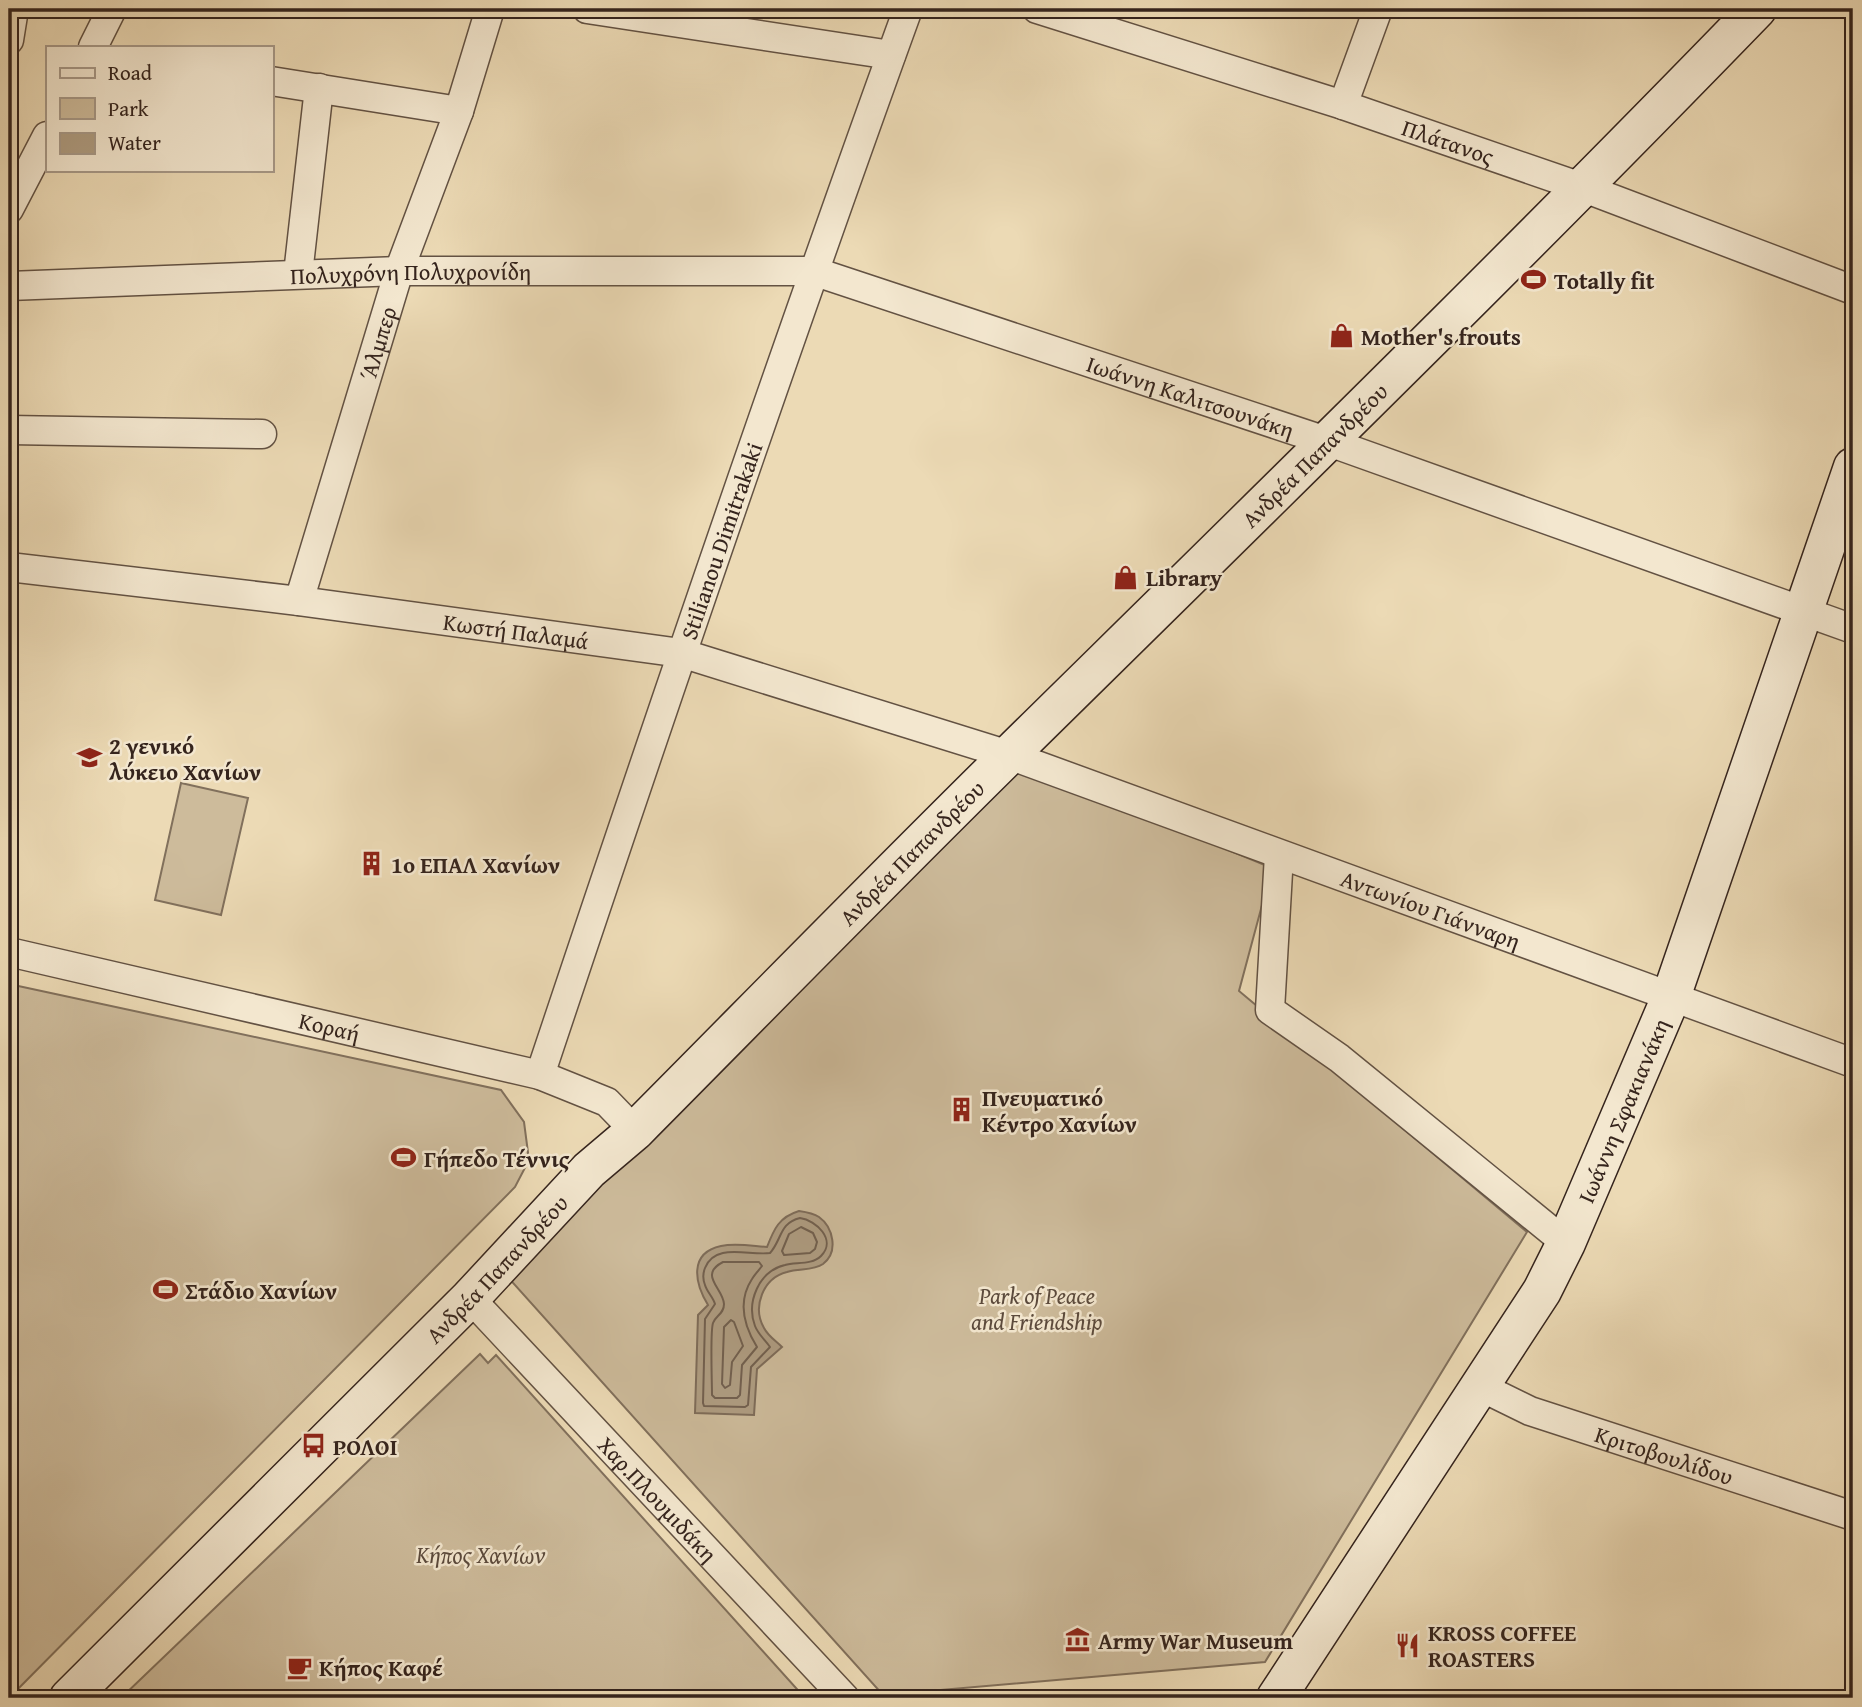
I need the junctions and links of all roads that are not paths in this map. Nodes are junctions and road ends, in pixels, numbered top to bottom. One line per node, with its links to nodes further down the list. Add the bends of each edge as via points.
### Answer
1 (14, 9): 9 (street)
2 (112, 9): 10 (street)
3 (490, 9): 15 (street, Άλμπερ)
4 (587, 9): 11 (street)
5 (908, 9): 11 (street, Stilianou Dimitrakaki)
6 (1037, 9): 14 (street, Πλάτανος)
7 (1378, 9): 14 (street)
8 (1757, 9): 17 (main road, Ανδρέα Παπανδρέου)
9 (9, 40)
10 (94, 46)
11 (891, 55): 20 (street, Stilianou Dimitrakaki)
12 (273, 81): 13 (street)
13 (319, 88): 15 (street); 21 (street)
14 (1343, 105): 17 (street, Πλάτανος)
15 (459, 111): 19 (street, Άλμπερ)
16 (46, 138): 18 (street)
17 (1584, 188): 23 (street, Πλάτανος); 26 (main road, Ανδρέα Παπανδρέου)
18 (9, 209)
19 (399, 271): 20 (street, Πολυχρόνη Πολυχρονίδη); 21 (street, Πολυχρόνη Πολυχρονίδη); 29 (street, Άλμπερ)
20 (813, 271): 26 (street, Ιωάννη Καλιτσουνάκη); 32 (street, Stilianou Dimitrakaki)
21 (298, 274): 22 (street, Πολυχρόνη Πολυχρονίδη)
22 (9, 286)
23 (1853, 290)
24 (9, 430): 25 (street)
25 (262, 434)
26 (1329, 442): 30 (street, Ιωάννη Καλιτσουνάκη); 33 (main road, Ανδρέα Παπανδρέου)
27 (1853, 467): 30 (main road, Ιωάννη Σφακιανάκη)
28 (9, 567): 29 (street, Κωστή Παλαμά)
29 (299, 601): 32 (street, Κωστή Παλαμά)
30 (1802, 611): 31 (street, Ιωάννη Καλιτσουνάκη); 36 (main road, Ιωάννη Σφακιανάκη)
31 (1853, 629)
32 (681, 653): 33 (street, Κωστή Παλαμά); 38 (street, Stilianou Dimitrakaki)
33 (1009, 755): 34 (street, Αντωνίου Γιάνναρη); 39 (main road, Ανδρέα Παπανδρέου)
34 (1279, 855): 36 (street, Αντωνίου Γιάνναρη); 40 (street, via 1270,1010 1339,1058)
35 (9, 952): 38 (street, Κοραή)
36 (1671, 997): 37 (street, Αντωνίου Γιάνναρη); 40 (main road, Ιωάννη Σφακιανάκη)
37 (1853, 1063)
38 (540, 1075): 39 (street, Κοραή, via 607,1101)
39 (635, 1131): 41 (main road, Ανδρέα Παπανδρέου, via 589,1170)
40 (1566, 1243): 42 (main road, Ιωάννη Σφακιανάκη, via 1542,1291)
41 (470, 1298): 44 (main road, Ανδρέα Παπανδρέου); 45 (street, Χαρ.Πλουμιδάκη)
42 (1479, 1386): 43 (street, Κριτοβουλίδου, via 1530,1411); 46 (main road, Ιωάννη Σφακιανάκη)
43 (1853, 1516)
44 (69, 1698)
45 (845, 1698)
46 (1276, 1698)

